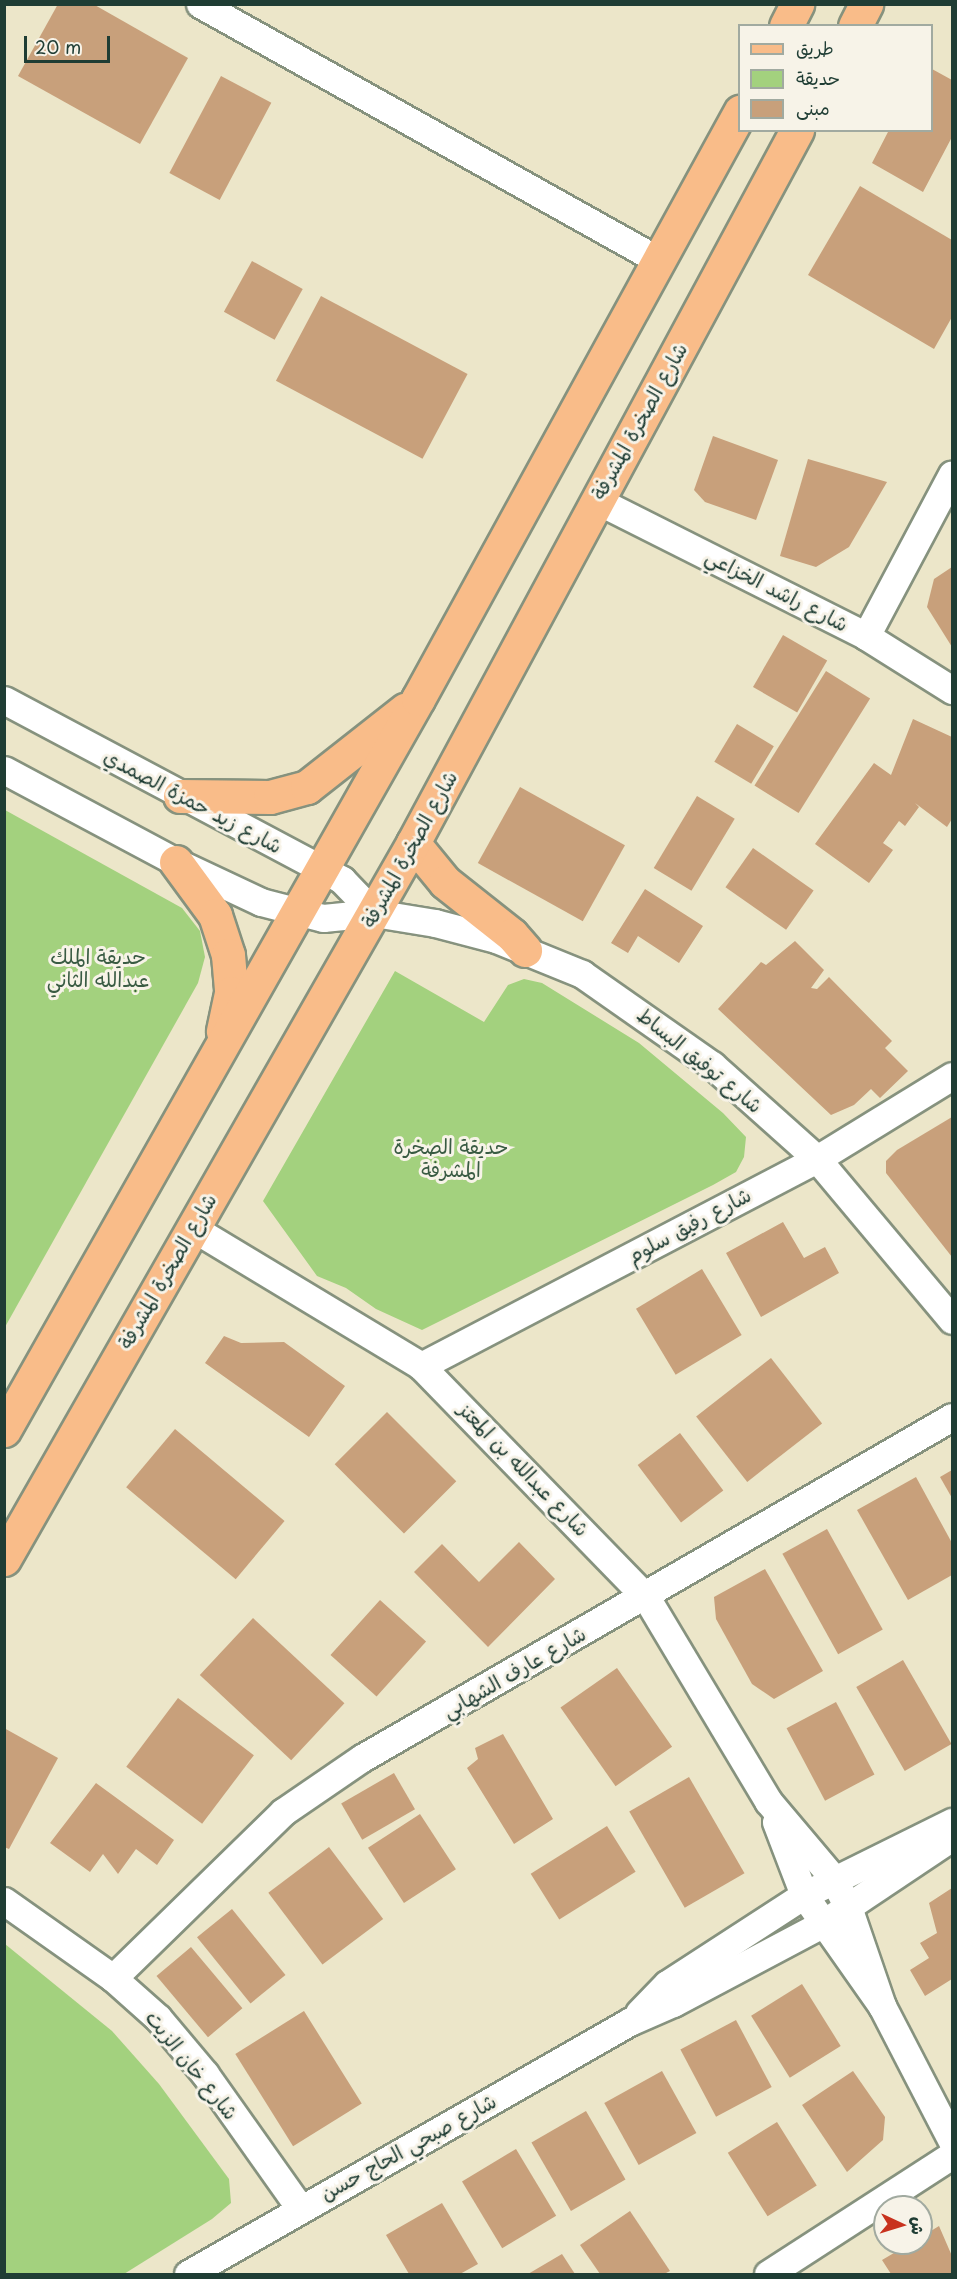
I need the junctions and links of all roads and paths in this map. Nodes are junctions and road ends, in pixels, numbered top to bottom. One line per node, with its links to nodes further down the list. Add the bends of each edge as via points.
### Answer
1 (200, 4): 8 (street)
2 (797, 4): 4 (main road)
3 (866, 4): 5 (main road)
4 (787, 24)
5 (856, 24)
6 (738, 116): 8 (main road)
7 (797, 132): 10 (main road, شارع الصخرة المشرفة)
8 (658, 260): 13 (main road)
9 (952, 474): 11 (street)
10 (596, 500): 11 (street, شارع راشد الخزاعي); 17 (main road, شارع الصخرة المشرفة)
11 (867, 636): 12 (street, شارع راشد الخزاعي)
12 (952, 690)
13 (418, 699): 16 (main road, via 308,787 270,797); 19 (main road)
14 (4, 700): 16 (street, شارع زيد حمزة الصمدي)
15 (4, 770): 18 (street)
16 (180, 796): 19 (street, شارع زيد حمزة الصمدي)
17 (413, 843): 20 (main road, شارع الصخرة المشرفة); 22 (main road, via 445,882 512,934)
18 (176, 862): 21 (street, شارع توفيق البساط); 23 (main road, via 214,915 228,955 231,993)
19 (322, 868): 20 (street, شارع زيد حمزة الصمدي, via 360,894); 21 (main road)
20 (374, 913): 21 (street, شارع توفيق البساط, via 323,918); 22 (street, شارع توفيق البساط, via 455,928); 26 (main road, شارع الصخرة المشرفة)
21 (297, 915): 23 (main road)
22 (525, 950): 25 (street, شارع توفيق البساط, via 582,974 628,1003 712,1065)
23 (216, 1062): 30 (main road)
24 (952, 1076): 25 (street, شارع رفيق سلوم)
25 (817, 1159): 27 (street, شارع توفيق البساط); 28 (street, شارع رفيق سلوم)
26 (191, 1227): 28 (street, شارع عبدالله بن المعتز); 31 (main road, شارع الصخرة المشرفة)
27 (952, 1320)
28 (421, 1366): 32 (street, شارع عبدالله بن المعتز)
29 (952, 1417): 32 (street, شارع عارف الشهابي)
30 (4, 1430)
31 (4, 1559)
32 (646, 1597): 33 (street, شارع عبدالله بن المعتز); 41 (street, شارع عارف الشهابي, via 362,1758 283,1812)
33 (768, 1802): 36 (street, شارع عبدالله بن المعتز); 37 (street, شارع عبدالله بن المعتز)
34 (952, 1822): 36 (street, شارع صبحي الحاج حسن)
35 (952, 1837): 39 (street, شارع صبحي الحاج حسن)
36 (833, 1878): 37 (street, شارع صبحي الحاج حسن); 39 (street, شارع عبدالله بن المعتز)
37 (804, 1895): 40 (street, شارع عبدالله بن المعتز); 43 (street, شارع صبحي الحاج حسن, via 667,1984)
38 (4, 1901): 41 (street, شارع خان الزيت)
39 (848, 1907): 40 (street, شارع صبحي الحاج حسن); 42 (street, شارع عبدالله بن المعتز)
40 (822, 1924): 42 (street, شارع عبدالله بن المعتز); 43 (street, شارع صبحي الحاج حسن)
41 (113, 1977): 46 (street, شارع خان الزيت, via 158,2018 205,2074)
42 (882, 2006): 44 (street, شارع عبدالله بن المعتز)
43 (629, 2022): 46 (street, شارع صبحي الحاج حسن)
44 (952, 2141)
45 (952, 2155): 48 (street)
46 (300, 2208): 47 (street, شارع صبحي الحاج حسن)
47 (188, 2274)
48 (768, 2274)

